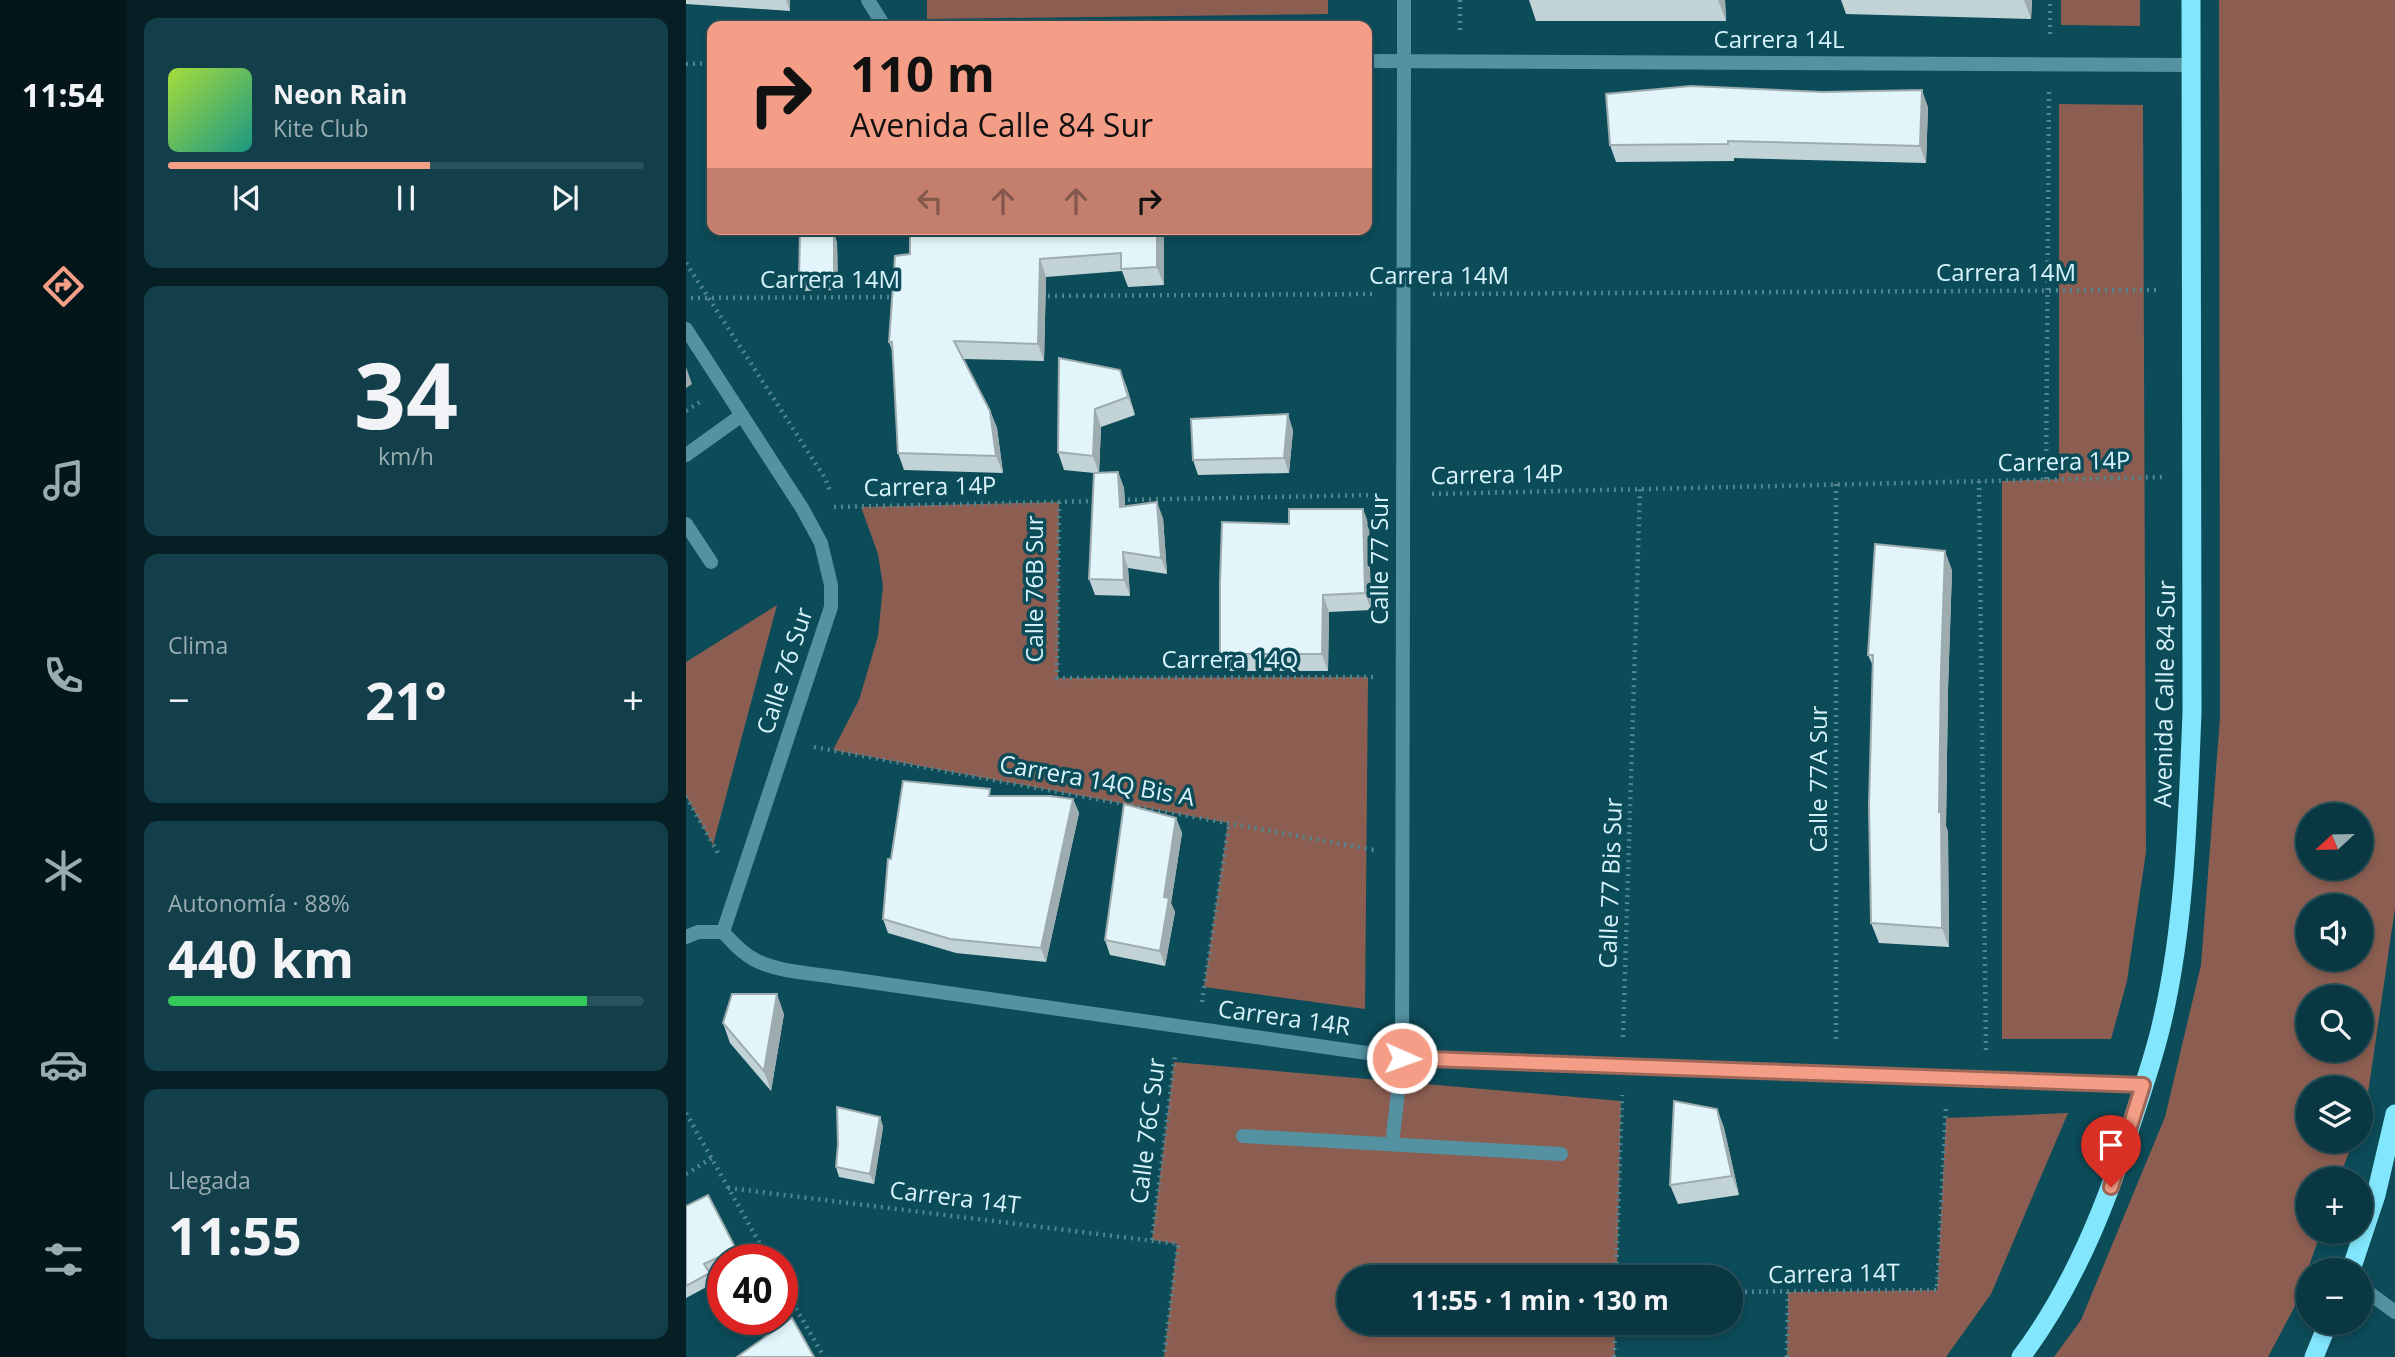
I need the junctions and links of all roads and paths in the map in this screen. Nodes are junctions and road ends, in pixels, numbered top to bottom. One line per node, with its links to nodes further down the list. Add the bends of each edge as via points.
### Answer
1 (868, 0): 5 (street)
2 (1404, 0): 7 (street, Calle 77 Sur)
3 (2050, 0): 10 (path)
4 (2191, 0): 11 (highway, Avenida Calle 84 Sur)
5 (881, 21)
6 (1372, 61): 7 (street, Carrera 14L)
7 (1404, 61): 10 (street, Carrera 14L); 15 (street, Calle 77 Sur)
8 (707, 63): 9 (path)
9 (686, 64)
10 (2050, 64): 11 (street, Carrera 14L); 14 (path)
11 (2191, 65): 13 (highway, Avenida Calle 84 Sur)
12 (686, 263): 19 (path)
13 (2192, 290): 14 (path, Carrera 14M); 23 (highway, Avenida Calle 84 Sur)
14 (2047, 291): 15 (path, Carrera 14M); 24 (path)
15 (1403, 294): 16 (path, Carrera 14M); 28 (street, Calle 77 Sur)
16 (1028, 296)
17 (903, 297): 19 (path, Carrera 14M)
18 (686, 298): 19 (path, Carrera 14M)
19 (708, 298): 32 (path, via 825,478)
20 (686, 329): 21 (street, Calle 76 Sur)
21 (742, 415): 22 (street); 33 (street, Calle 76 Sur)
22 (686, 455)
23 (2192, 477): 24 (path, Carrera 14P); 53 (highway, Avenida Calle 84 Sur, via 2188,800 2174,958 2162,1023)
24 (2046, 479): 25 (path, Carrera 14P)
25 (1979, 481): 26 (path, Carrera 14P); 52 (path)
26 (1836, 484): 27 (path, Carrera 14P); 50 (path, Calle 77A Sur)
27 (1640, 489): 28 (path, Carrera 14P); 49 (path, Calle 77 Bis Sur)
28 (1402, 494): 29 (path, Carrera 14P); 37 (street, Calle 77 Sur)
29 (1114, 500)
30 (1100, 501): 31 (path, Carrera 14P)
31 (1059, 502): 32 (path, Carrera 14P); 38 (path, Calle 76B Sur)
32 (836, 507): 33 (path, Carrera 14P); 34 (path)
33 (802, 508): 43 (street, Calle 76 Sur, via 828,564 831,607)
34 (841, 519)
35 (686, 524): 36 (street)
36 (711, 562)
37 (1402, 677): 38 (path, Carrera 14Q); 42 (street, Calle 77 Sur)
38 (1058, 678)
39 (817, 735): 41 (path, Carrera 14Q Bis A, via 813,747)
40 (686, 796): 43 (path)
41 (1228, 823): 42 (path, Carrera 14Q Bis A); 47 (path)
42 (1402, 855): 48 (street, Calle 77 Sur)
43 (737, 888): 44 (street, Calle 76 Sur)
44 (723, 932): 45 (street); 46 (street, Carrera 14R, via 758,961 781,968)
45 (686, 937)
46 (1179, 1026): 47 (street, Carrera 14R); 62 (path, Calle 76C Sur)
47 (1198, 1029): 48 (street, Carrera 14R)
48 (1402, 1058): 49 (street, Carrera 14R); 57 (street, Calle 77 Sur)
49 (1623, 1066): 50 (street, Carrera 14R); 65 (path, Calle 77 Bis Sur)
50 (1836, 1074): 51 (street, Carrera 14R)
51 (1948, 1078): 52 (street, Carrera 14R); 67 (path, Carrera 14T, via 1937,1290)
52 (1987, 1080): 53 (street, Carrera 14R)
53 (2143, 1085): 79 (highway, Avenida Calle 84 Sur, via 2111,1187 2076,1268)
54 (686, 1113): 59 (path)
55 (2395, 1114): 64 (highway)
56 (1243, 1136): 57 (street)
57 (1392, 1144): 58 (street)
58 (1561, 1154)
59 (712, 1158): 60 (path); 61 (path)
60 (686, 1174)
61 (728, 1188): 62 (path, Carrera 14T); 63 (path)
62 (1152, 1240): 76 (path, Carrera 14T, via 1178,1244)
63 (760, 1244)
64 (2355, 1258)
65 (1616, 1265)
66 (1743, 1292): 67 (path, Carrera 14T)
67 (1788, 1292): 78 (path)
68 (2373, 1296): 70 (street)
69 (798, 1312): 71 (path)
70 (2395, 1312)
71 (810, 1333): 74 (path); 75 (path)
72 (1615, 1335): 77 (path)
73 (2323, 1335): 80 (highway)
74 (800, 1339)
75 (824, 1357)
76 (1164, 1357)
77 (1614, 1357)
78 (1787, 1357)
79 (2021, 1357)
80 (2314, 1357)

